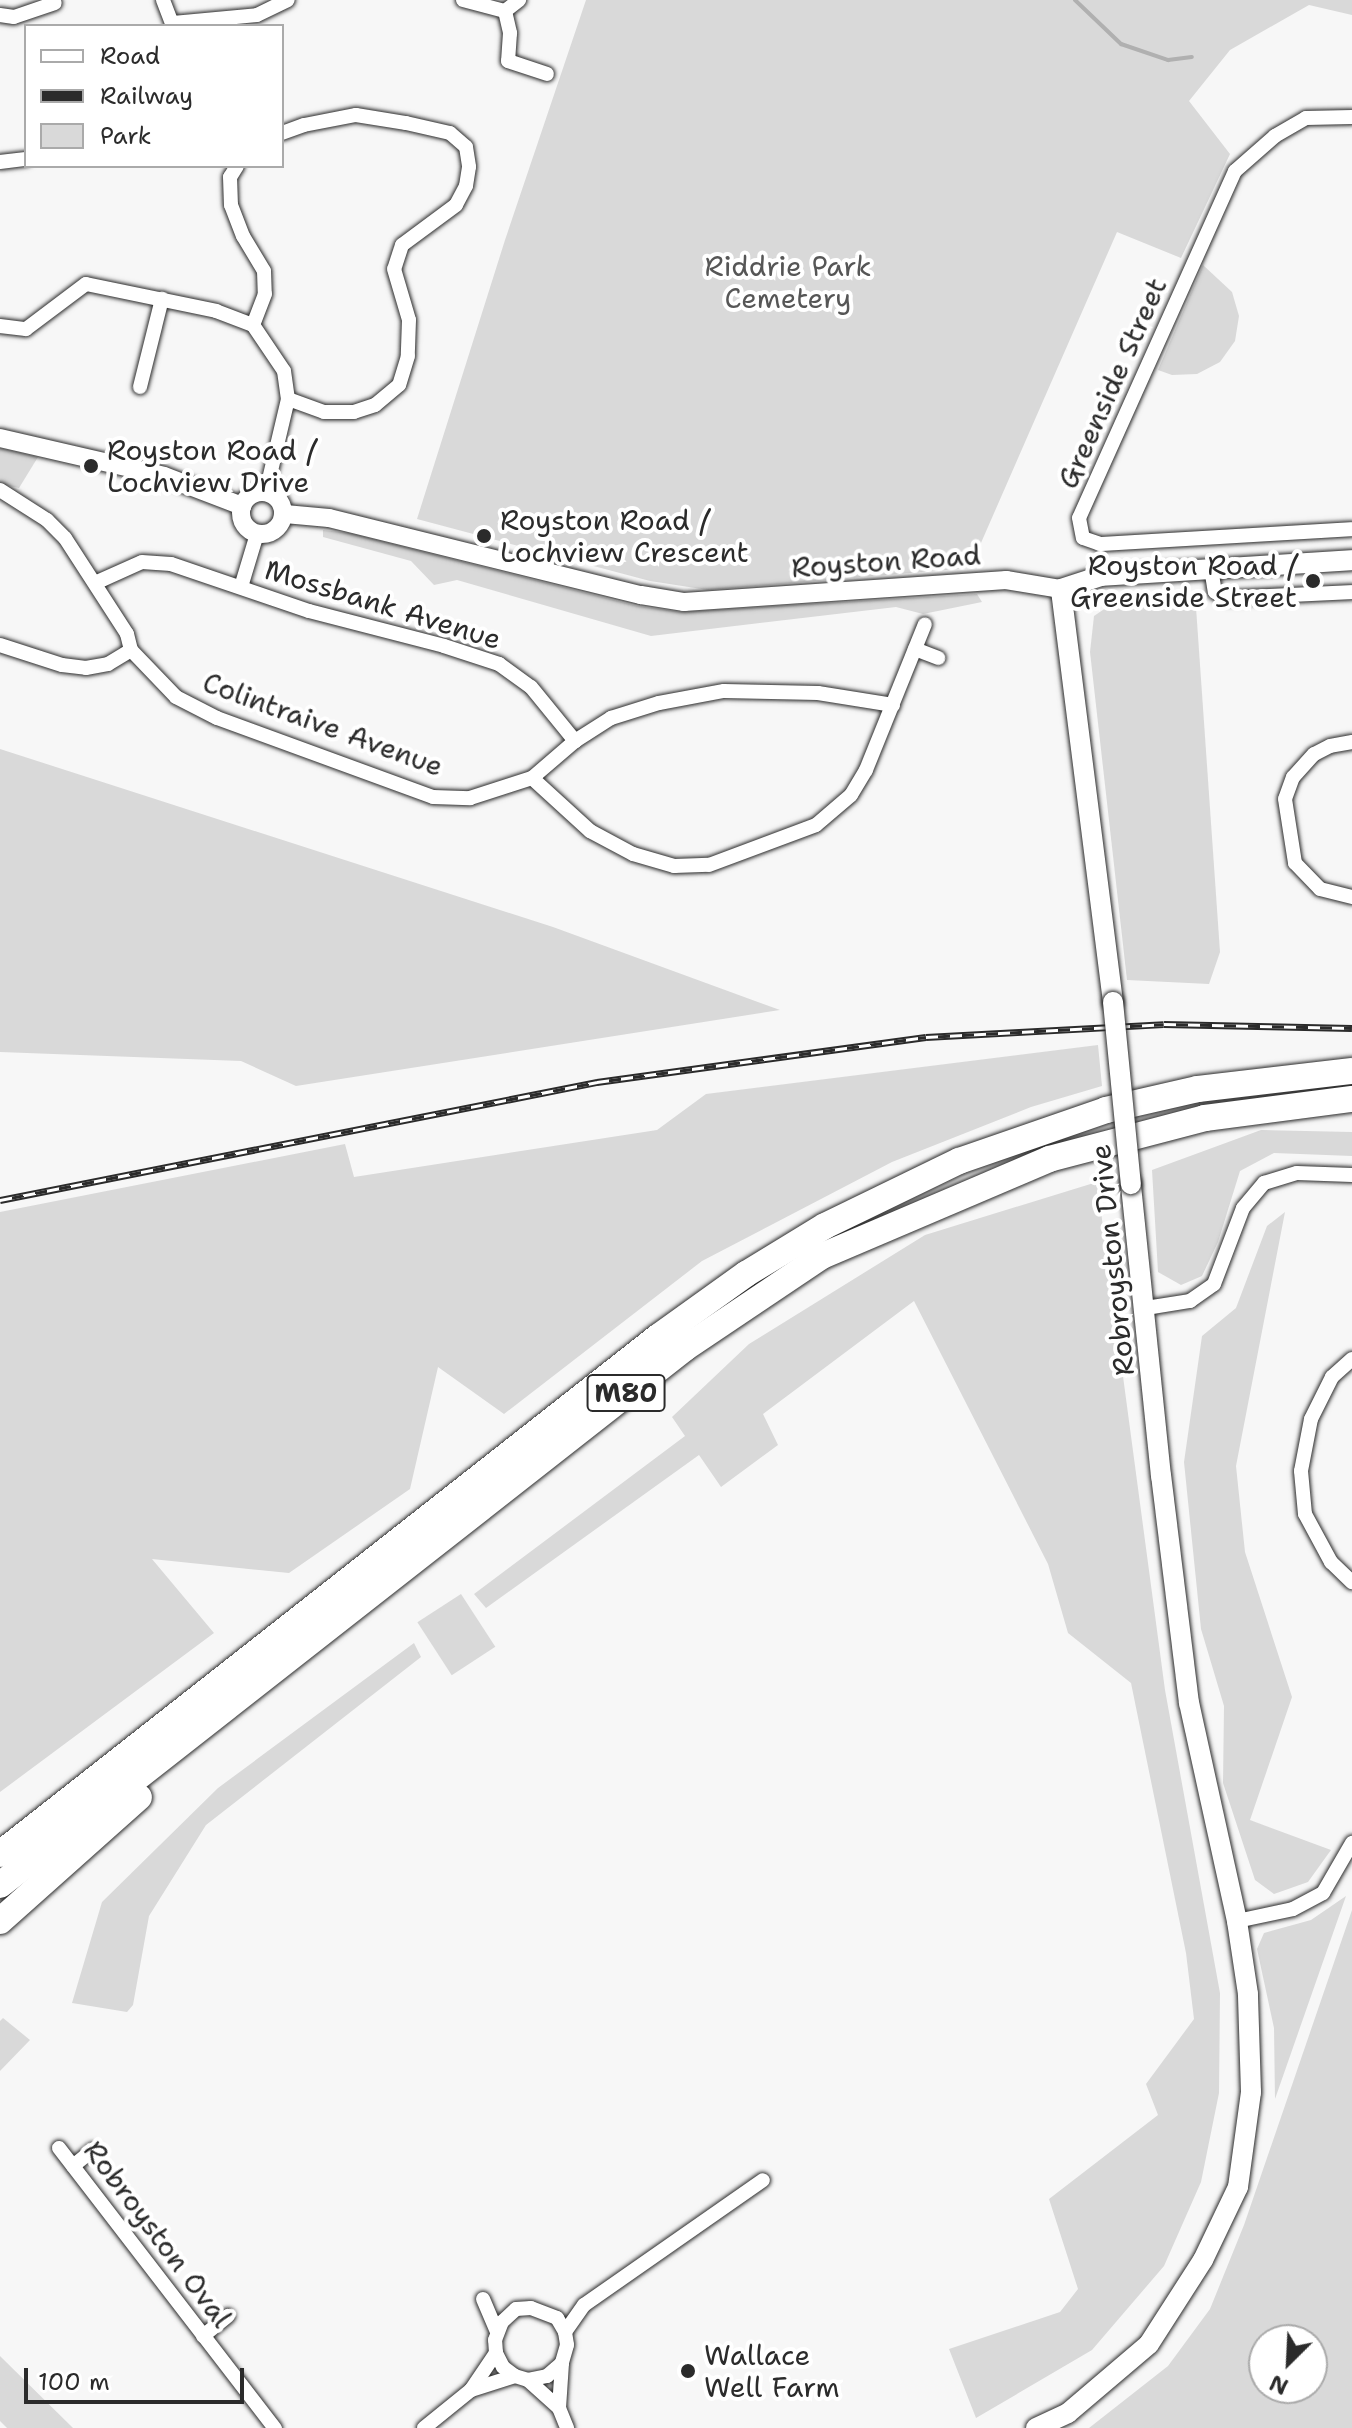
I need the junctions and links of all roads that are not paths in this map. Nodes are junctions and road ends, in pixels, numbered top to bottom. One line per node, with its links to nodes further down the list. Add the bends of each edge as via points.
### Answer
1 (163, 0): 8 (street)
2 (288, 0): 8 (street, via 257,15)
3 (463, 0): 6 (street)
4 (519, 0): 6 (street)
5 (55, 3): 7 (street, via 14,17)
6 (505, 11): 9 (street, via 508,61)
7 (0, 15)
8 (173, 24)
9 (547, 74)
10 (1352, 117): 25 (street, Greenside Street, via 1306,118 1275,136 1235,171 1079,518 1083,538 1100,544)
11 (284, 133): 19 (street, via 356,115 406,123 450,133 466,147 469,167 456,205 402,245 394,269 409,320 408,356 399,385 375,405 354,412 324,412)
12 (24, 159): 13 (street)
13 (0, 162)
14 (236, 168): 16 (street, via 230,177 231,205 264,271 265,294)
15 (162, 299): 16 (street); 17 (street, via 86,284 26,329); 18 (street)
16 (253, 325): 19 (street, via 284,371)
17 (0, 326)
18 (140, 387)
19 (288, 399): 22 (street)
20 (0, 438): 23 (street, via 164,476)
21 (0, 490): 29 (street, Colintraive Avenue, via 47,520)
22 (266, 492): 23 (street, via 251,495); 24 (street, via 276,497)
23 (242, 506): 26 (street, via 243,522)
24 (285, 514): 26 (street, via 273,532); 31 (street, Royston Road, via 329,518 684,602 1006,580)
25 (1352, 529)
26 (257, 534): 30 (street, Mossbank Avenue)
27 (1352, 560): 28 (main road, Royston Road)
28 (1211, 568): 31 (main road, Royston Road, via 1101,576); 32 (street, via 1215,592 1229,598)
29 (95, 583): 30 (street, Mossbank Avenue, via 142,562 171,564); 36 (street, Colintraive Avenue, via 127,634)
30 (241, 587): 39 (street, Mossbank Avenue, via 499,664 531,687)
31 (1061, 589): 46 (main road, Robroyston Drive, bridge)
32 (1352, 592)
33 (925, 624): 35 (street)
34 (0, 645): 36 (street, via 86,668 108,664)
35 (915, 649): 37 (street); 38 (street)
36 (131, 650): 41 (street, Colintraive Avenue, via 176,697 217,718 433,797 470,798)
37 (938, 658)
38 (893, 705): 39 (street, Colintraive Avenue, via 818,693 724,691 611,718); 41 (street, via 851,795 816,825 709,865 674,866 633,854 590,831)
39 (575, 741): 41 (street, Colintraive Avenue)
40 (1352, 742): 42 (street, via 1314,754 1293,777 1285,799 1295,863 1320,889)
41 (532, 778)
42 (1352, 897)
43 (1352, 1071): 50 (highway, M80, via 1198,1089 1106,1110 959,1161 854,1210 746,1274 658,1337)
44 (1352, 1099): 49 (highway, M80, via 1205,1118 1049,1159 822,1256 685,1348)
45 (1352, 1175): 46 (street, via 1297,1173 1264,1183 1243,1208 1214,1284 1190,1301)
46 (1146, 1308): 56 (main road, Robroyston Drive, via 1189,1703)
47 (1352, 1359): 48 (street, via 1332,1377 1311,1419 1301,1471 1305,1514 1331,1562)
48 (1352, 1582)
49 (305, 1646): 54 (highway, M80); 55 (highway)
50 (199, 1697): 51 (highway); 53 (highway, M80)
51 (0, 1837)
52 (1352, 1843): 56 (street, via 1323,1893 1293,1909)
53 (0, 1854)
54 (0, 1885)
55 (0, 1921)
56 (1237, 1921): 76 (main road, Robroyston Drive, via 1248,1994 1251,2092 1238,2187 1203,2260 1149,2344 1068,2413)
57 (59, 2148): 59 (street, Robroyston Oval)
58 (93, 2150): 59 (street)
59 (73, 2166): 67 (street, Robroyston Oval)
60 (763, 2180): 61 (street)
61 (584, 2305): 63 (street); 66 (street)
62 (516, 2309): 63 (street); 65 (street); 65 (street, via 483,2299)
63 (547, 2312): 66 (street)
64 (228, 2316): 67 (street)
65 (497, 2332): 68 (street)
66 (565, 2332): 69 (street)
67 (203, 2336): 73 (street, Robroyston Oval)
68 (496, 2353): 70 (street, via 503,2367); 71 (street)
69 (562, 2363): 70 (street, via 547,2376); 72 (street)
70 (521, 2378): 71 (street); 72 (street)
71 (471, 2390): 74 (street)
72 (559, 2408): 75 (street)
73 (275, 2428)
74 (424, 2428)
75 (567, 2428)
76 (1036, 2428)

